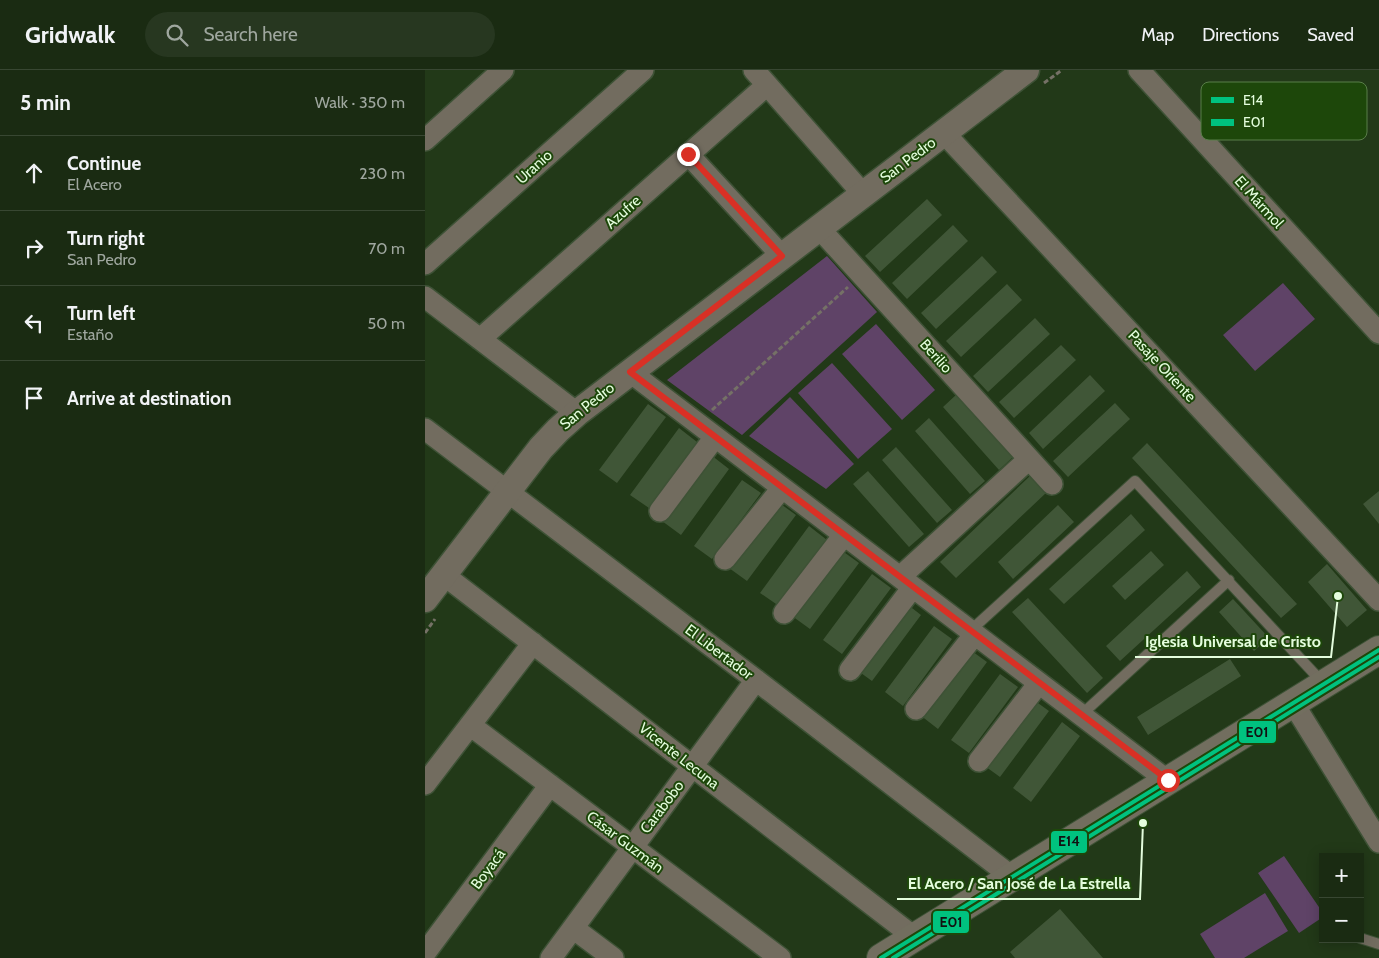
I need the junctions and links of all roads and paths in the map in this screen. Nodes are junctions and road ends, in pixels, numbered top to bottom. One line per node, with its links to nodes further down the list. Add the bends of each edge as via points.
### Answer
1 (503, 70): 9 (street)
2 (643, 70): 15 (street, Uranio)
3 (1062, 70): 6 (path)
4 (1139, 70): 8 (street, El Mármol)
5 (760, 77): 11 (street, Azufre); 12 (street)
6 (1032, 79): 7 (street, San Pedro)
7 (944, 133): 12 (street, San Pedro); 35 (street, Pasaje Oriente)
8 (1201, 138)
9 (425, 140)
10 (1203, 140): 18 (street, El Mármol)
11 (688, 154): 14 (street); 19 (street, Azufre)
12 (863, 194): 13 (street, San Pedro)
13 (819, 228): 14 (street, San Pedro); 16 (street, Berilio)
14 (782, 256): 20 (street, San Pedro)
15 (425, 264)
16 (862, 275): 22 (path); 25 (street, Berilio)
17 (425, 297): 19 (street)
18 (1379, 333)
19 (480, 339): 21 (street)
20 (630, 372): 21 (street, San Pedro); 22 (street)
21 (577, 412): 28 (street, San Pedro, via 541,448)
22 (697, 423): 24 (street)
23 (425, 429): 28 (street, El Libertador)
24 (715, 437): 27 (street); 29 (street)
25 (1029, 459): 26 (street, Berilio); 34 (street)
26 (1053, 484)
27 (783, 488): 30 (street); 31 (street)
28 (507, 492): 32 (street, San Pedro); 43 (street, El Libertador)
29 (660, 511)
30 (844, 535): 34 (street); 37 (street)
31 (725, 559)
32 (444, 575): 36 (street, San Pedro); 40 (street, Vicente Lecuna)
33 (1229, 580): 38 (lane, via 1134,481); 45 (lane); 48 (lane)
34 (907, 582): 38 (street); 42 (street)
35 (1379, 600)
36 (431, 609): 39 (path)
37 (785, 613)
38 (972, 632): 44 (street); 47 (street)
39 (425, 633)
40 (533, 643): 49 (street); 51 (street, Vicente Lecuna)
41 (1379, 650): 45 (main road)
42 (850, 670)
43 (756, 680): 51 (street, Carabobo); 57 (street, El Libertador)
44 (1039, 683): 48 (street); 50 (street)
45 (1324, 684): 46 (main road)
46 (1293, 703): 52 (main road); 55 (street)
47 (916, 709)
48 (1081, 715): 52 (street)
49 (470, 725): 53 (street); 54 (street, Cásar Guzmán)
50 (979, 761)
51 (692, 767): 56 (street, Carabobo); 59 (street, Vicente Lecuna)
52 (1168, 780): 57 (main road)
53 (425, 784)
54 (550, 785): 56 (street, Cásar Guzmán); 62 (street, Boyacá)
55 (1379, 842)
56 (633, 847): 58 (street, Carabobo); 65 (street, Cásar Guzmán)
57 (1012, 877): 59 (main road)
58 (573, 928): 63 (street, Carabobo); 64 (street)
59 (914, 937): 66 (main road)
60 (1364, 939): 61 (lane)
61 (1379, 944)
62 (425, 953)
63 (551, 958)
64 (613, 958)
65 (780, 958)
66 (881, 958)

